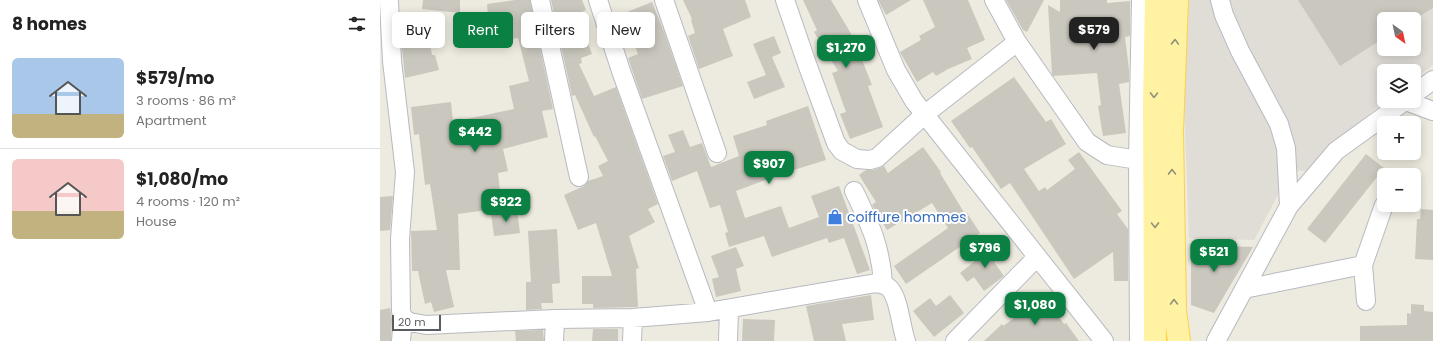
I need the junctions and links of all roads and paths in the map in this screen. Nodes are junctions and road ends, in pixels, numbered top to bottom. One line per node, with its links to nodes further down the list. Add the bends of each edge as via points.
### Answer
1 (540, 0): 21 (street)
2 (598, 0): 31 (street)
3 (664, 0): 19 (street)
4 (785, 0): 18 (street, via 836,143 842,151 863,161 877,158)
5 (867, 0): 18 (street, via 896,70)
6 (994, 0): 12 (street)
7 (1141, 0): 20 (street)
8 (1156, 0): 43 (main road, one-way to 43)
9 (1177, 0): 44 (main road, one-way to 9, via 1175,311 1172,131)
10 (1220, 0): 23 (street, via 1240,52 1279,124 1286,148)
11 (387, 3): 32 (street, via 405,172 400,239)
12 (1017, 42): 18 (street); 20 (street, via 1087,142 1107,155)
13 (1433, 80): 14 (street)
14 (1421, 89)
15 (1421, 107): 17 (street)
16 (1396, 108): 23 (street, via 1336,151)
17 (1433, 111)
18 (924, 115): 25 (street)
19 (717, 153)
20 (1138, 160): 42 (street)
21 (579, 177)
22 (854, 191): 27 (street, via 876,238)
23 (1288, 206): 28 (street)
24 (1382, 212): 26 (street)
25 (1037, 257): 40 (street); 41 (street)
26 (1363, 265): 28 (street); 29 (street)
27 (883, 284): 30 (street, via 876,283); 39 (street, via 894,293)
28 (1244, 289): 45 (street)
29 (1366, 301)
30 (729, 309): 31 (street); 38 (street)
31 (708, 312): 33 (street)
32 (403, 318): 34 (street, via 426,325); 35 (street)
33 (633, 318): 34 (street); 37 (street)
34 (555, 319): 36 (street)
35 (401, 341)
36 (554, 341)
37 (632, 341)
38 (728, 341)
39 (906, 341)
40 (955, 341)
41 (1104, 341)
42 (1139, 341)
43 (1155, 341)
44 (1179, 341)
45 (1216, 341)

